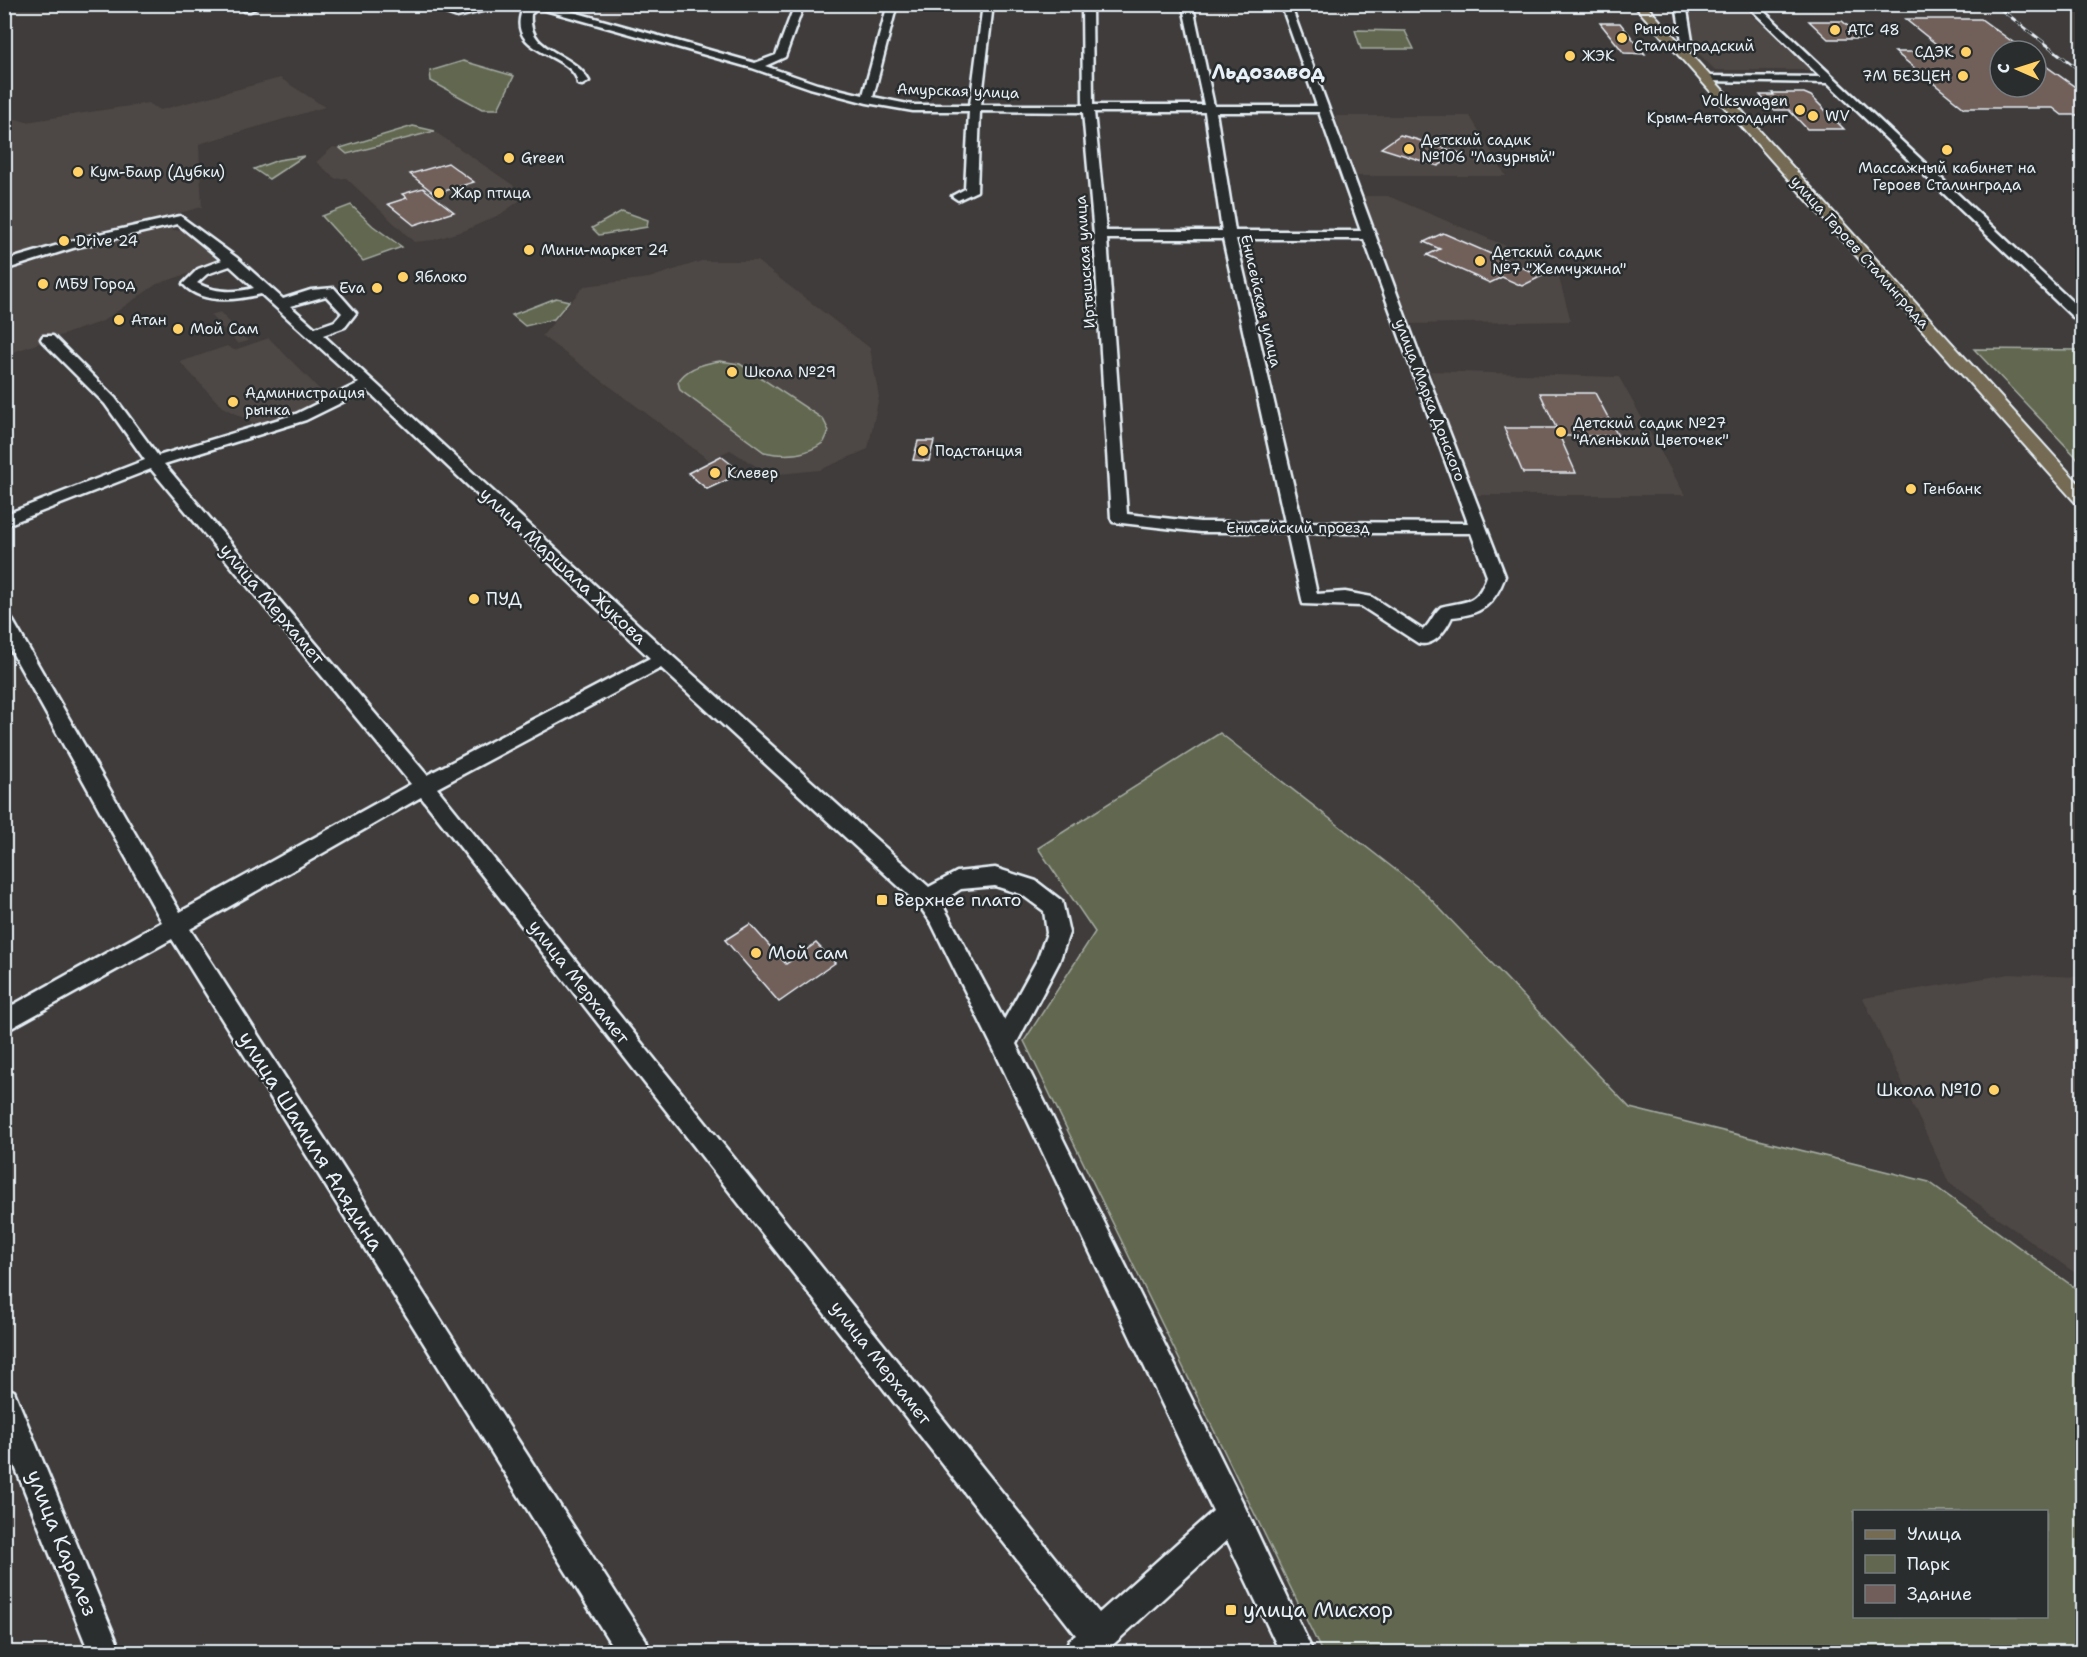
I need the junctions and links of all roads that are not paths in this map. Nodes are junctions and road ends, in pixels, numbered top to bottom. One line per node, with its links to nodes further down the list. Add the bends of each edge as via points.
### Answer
1 (259, 4): 14 (street)
2 (424, 4): 3 (street, via 464,14)
3 (507, 4)
4 (800, 4): 16 (street, via 780,57)
5 (893, 4): 20 (street)
6 (988, 4): 22 (street)
7 (1087, 4): 21 (street, Иртышская улица)
8 (1286, 4): 23 (street, улица Марка Донского)
9 (1681, 4): 15 (street, via 1687,41)
10 (1750, 4): 18 (street)
11 (536, 5): 16 (street, Амурская улица); 19 (street, via 526,13 527,34 545,52 582,73)
12 (1638, 5): 15 (main road, улица Героев Сталинграда)
13 (1188, 8): 24 (street, Енисейская улица)
14 (247, 9)
15 (1684, 53): 17 (main road, улица Героев Сталинграда)
16 (756, 66): 20 (street, Амурская улица, via 784,78)
17 (1706, 79): 18 (street); 38 (main road, улица Героев Сталинграда)
18 (1828, 80): 33 (street)
19 (582, 82)
20 (867, 100): 22 (street, Амурская улица, via 913,108)
21 (1088, 108): 22 (street, Амурская улица); 24 (street, Амурская улица); 26 (street, Иртышская улица)
22 (975, 109): 25 (street, via 972,191)
23 (1324, 109): 24 (street, Амурская улица); 27 (street, улица Марка Донского)
24 (1210, 110): 28 (street, Енисейская улица)
25 (958, 196)
26 (1100, 235): 28 (street); 39 (street, Иртышская улица)
27 (1369, 235): 28 (street); 42 (street, улица Марка Донского)
28 (1229, 236): 41 (street, Енисейская улица)
29 (232, 261): 30 (street, улица Маршала Жукова, via 180,220 79,243); 31 (street, улица Маршала Жукова); 31 (street, via 194,276 190,284 212,294 234,297)
30 (4, 266)
31 (263, 289): 32 (street, улица Маршала Жукова)
32 (279, 305): 34 (street, улица Маршала Жукова); 34 (street, via 329,291 349,313 340,324)
33 (2082, 318)
34 (312, 334): 36 (street, улица Маршала Жукова)
35 (48, 339): 37 (street, улица Мерхамет, via 110,401)
36 (369, 384): 37 (street, via 301,417); 45 (street, улица Маршала Жукова)
37 (154, 462): 40 (street); 46 (street, улица Мерхамет)
38 (2082, 498)
39 (1119, 518): 41 (street, Енисейский проезд, via 1200,527)
40 (4, 521)
41 (1295, 528): 42 (street, Енисейский проезд); 43 (street, Енисейская улица)
42 (1478, 528): 43 (street, улица Марка Донского, via 1496,576 1494,585 1469,610 1448,610 1440,625 1424,639 1366,601)
43 (1309, 600)
44 (4, 621): 48 (street, улица Шамиля Алядина)
45 (663, 659): 46 (street); 47 (street, улица Маршала Жукова)
46 (424, 786): 48 (street); 53 (street, улица Мерхамет)
47 (933, 909): 50 (street); 50 (street, via 957,881 995,877 1028,887 1054,907 1058,933 1048,962)
48 (176, 926): 49 (street); 55 (street, улица Шамиля Алядина)
49 (4, 1022)
50 (1004, 1044): 52 (street)
51 (4, 1401): 54 (street, улица Каралез)
52 (1232, 1514): 53 (street); 56 (street)
53 (1089, 1644)
54 (105, 1653)
55 (634, 1653)
56 (1297, 1653)

